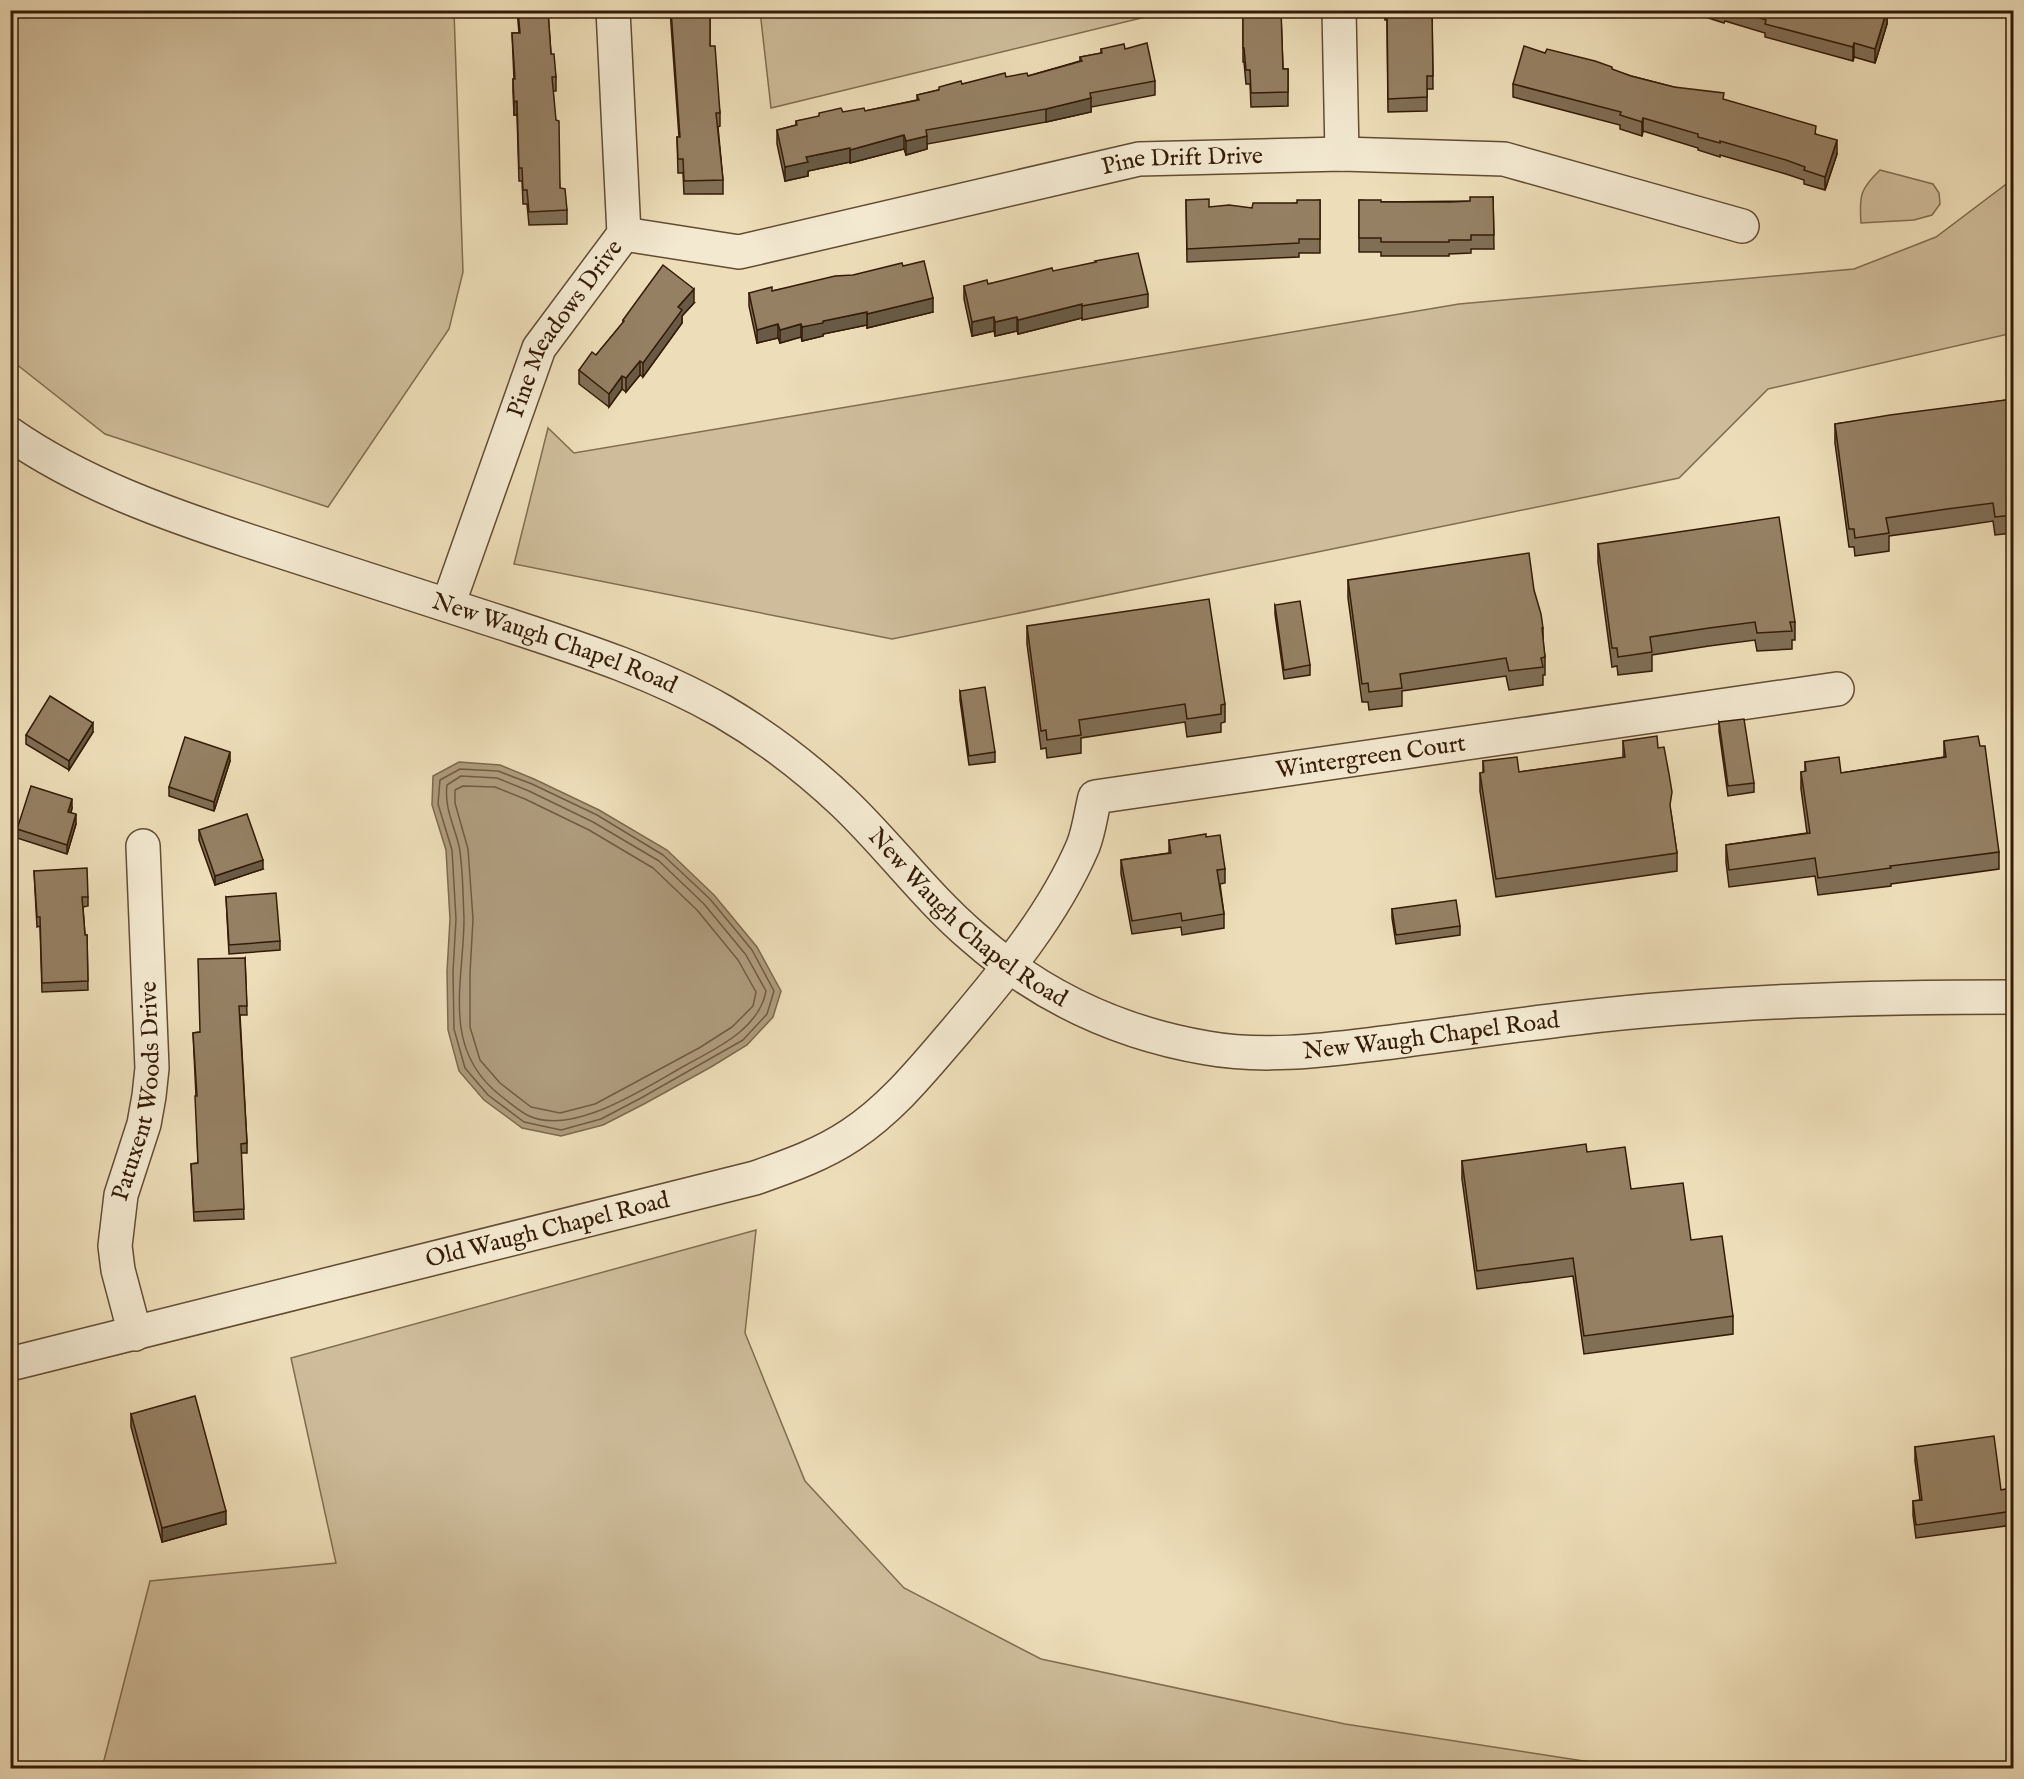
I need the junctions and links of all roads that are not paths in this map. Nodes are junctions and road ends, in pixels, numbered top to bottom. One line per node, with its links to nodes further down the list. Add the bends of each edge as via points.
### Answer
1 (613, 10): 5 (street, Pine Meadows Drive)
2 (1340, 10): 3 (street)
3 (1342, 154): 4 (street, Pine Drift Drive, via 1504,159); 5 (street, Pine Drift Drive, via 1139,159 739,252)
4 (1742, 226)
5 (624, 234): 7 (street, Pine Meadows Drive, via 539,348)
6 (10, 434): 7 (street, New Waugh Chapel Road, via 73,471 132,499)
7 (448, 605): 10 (street, New Waugh Chapel Road, via 596,654 667,682 725,713 778,748 842,801 969,934)
8 (1838, 689): 10 (street, Wintergreen Court, via 1095,797 1084,843 1064,884 1037,929)
9 (142, 846): 12 (street, Patuxent Woods Drive, via 152,1068 144,1124 121,1195 115,1246)
10 (1008, 966): 11 (street, New Waugh Chapel Road, via 1049,994 1136,1031 1210,1049 1256,1053 1334,1049 1582,1017 1692,1008 1921,997); 12 (street, Old Waugh Chapel Road, via 891,1104 851,1135 806,1160 744,1181)
11 (2013, 998)
12 (135, 1334): 13 (street, Old Waugh Chapel Road)
13 (10, 1364)

